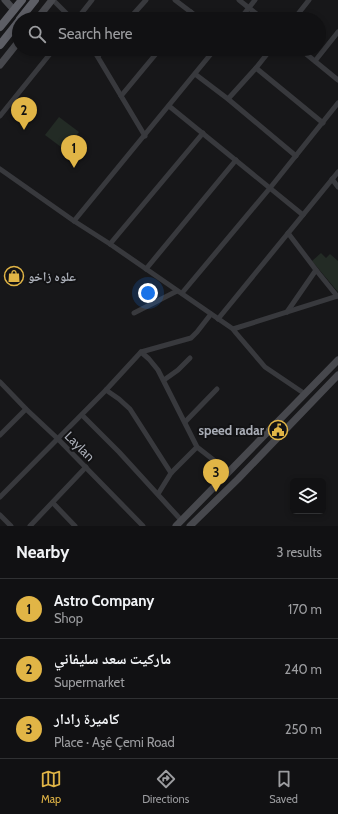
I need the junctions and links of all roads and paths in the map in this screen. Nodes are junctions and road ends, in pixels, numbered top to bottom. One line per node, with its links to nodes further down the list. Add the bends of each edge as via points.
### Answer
1 (5, 0): 12 (main road)
2 (22, 0): 12 (highway)
3 (35, 0): 14 (highway)
4 (53, 0): 15 (main road); 16 (street)
5 (92, 0): 17 (street)
6 (146, 0): 18 (street)
7 (175, 0): 19 (street)
8 (239, 0): 11 (street)
9 (255, 0): 11 (street)
10 (309, 0): 22 (street)
11 (249, 8): 20 (street); 21 (street)
12 (14, 10)
13 (12, 12): 23 (highway)
14 (26, 12)
15 (43, 12)
16 (65, 12)
17 (83, 12)
18 (135, 12)
19 (191, 12)
20 (246, 12)
21 (254, 12)
22 (300, 12)
23 (0, 25)
24 (12, 30): 26 (highway)
25 (338, 32): 27 (street)
26 (0, 45)
27 (326, 47)
28 (12, 50): 37 (main road)
29 (48, 56): 45 (street)
30 (98, 56): 41 (street)
31 (154, 56): 41 (street)
32 (210, 56): 39 (street)
33 (265, 56): 38 (street)
34 (309, 56): 36 (street)
35 (319, 56): 36 (street)
36 (315, 61): 40 (street)
37 (0, 65)
38 (256, 68): 42 (street); 46 (street)
39 (195, 74): 42 (street); 44 (street)
40 (338, 80)
41 (122, 96): 48 (street)
42 (228, 100): 49 (street)
43 (338, 103): 46 (street)
44 (169, 106): 47 (street); 48 (street)
45 (0, 116)
46 (323, 123): 49 (street)
47 (203, 133): 50 (street); 59 (street)
48 (145, 136): 57 (street)
49 (296, 156): 55 (street)
50 (236, 160): 55 (street); 60 (street)
51 (0, 169): 57 (street)
52 (338, 172): 53 (street)
53 (332, 179): 54 (street); 56 (street)
54 (338, 187)
55 (270, 188): 56 (street); 62 (street)
56 (303, 215): 58 (street)
57 (74, 221): 59 (street)
58 (288, 233): 61 (street); 67 (street)
59 (110, 244): 60 (street)
60 (146, 269): 62 (street)
61 (316, 270): 63 (street); 64 (street)
62 (179, 292): 65 (street); 66 (street)
63 (337, 296): 64 (street)
64 (287, 312): 68 (street)
65 (134, 313)
66 (211, 314): 67 (street); 69 (street, via 191,338)
67 (218, 320): 68 (street)
68 (233, 329): 77 (street, via 265,367)
69 (141, 352): 73 (street); 76 (street)
70 (190, 358): 73 (street)
71 (338, 360): 77 (main road)
72 (338, 375): 96 (main road)
73 (164, 380): 80 (street)
74 (0, 382): 78 (street, Laylan)
75 (217, 389): 80 (street)
76 (106, 390): 79 (street); 86 (street, via 130,409)
77 (305, 394): 85 (main road)
78 (26, 409): 81 (street); 82 (street, Laylan)
79 (82, 415): 82 (street); 87 (street)
80 (184, 422): 83 (street)
81 (0, 435)
82 (58, 438): 84 (street, Laylan); 88 (street)
83 (197, 447): 85 (street); 86 (street)
84 (86, 467): 89 (street); 95 (street, Laylan)
85 (229, 472): 91 (main road)
86 (172, 473): 87 (street)
87 (158, 494): 91 (street)
88 (0, 497)
89 (53, 503): 93 (street); 94 (street)
90 (0, 515): 92 (street)
91 (179, 523)
92 (11, 526)
93 (30, 526)
94 (75, 526)
95 (143, 526)
96 (190, 526)

